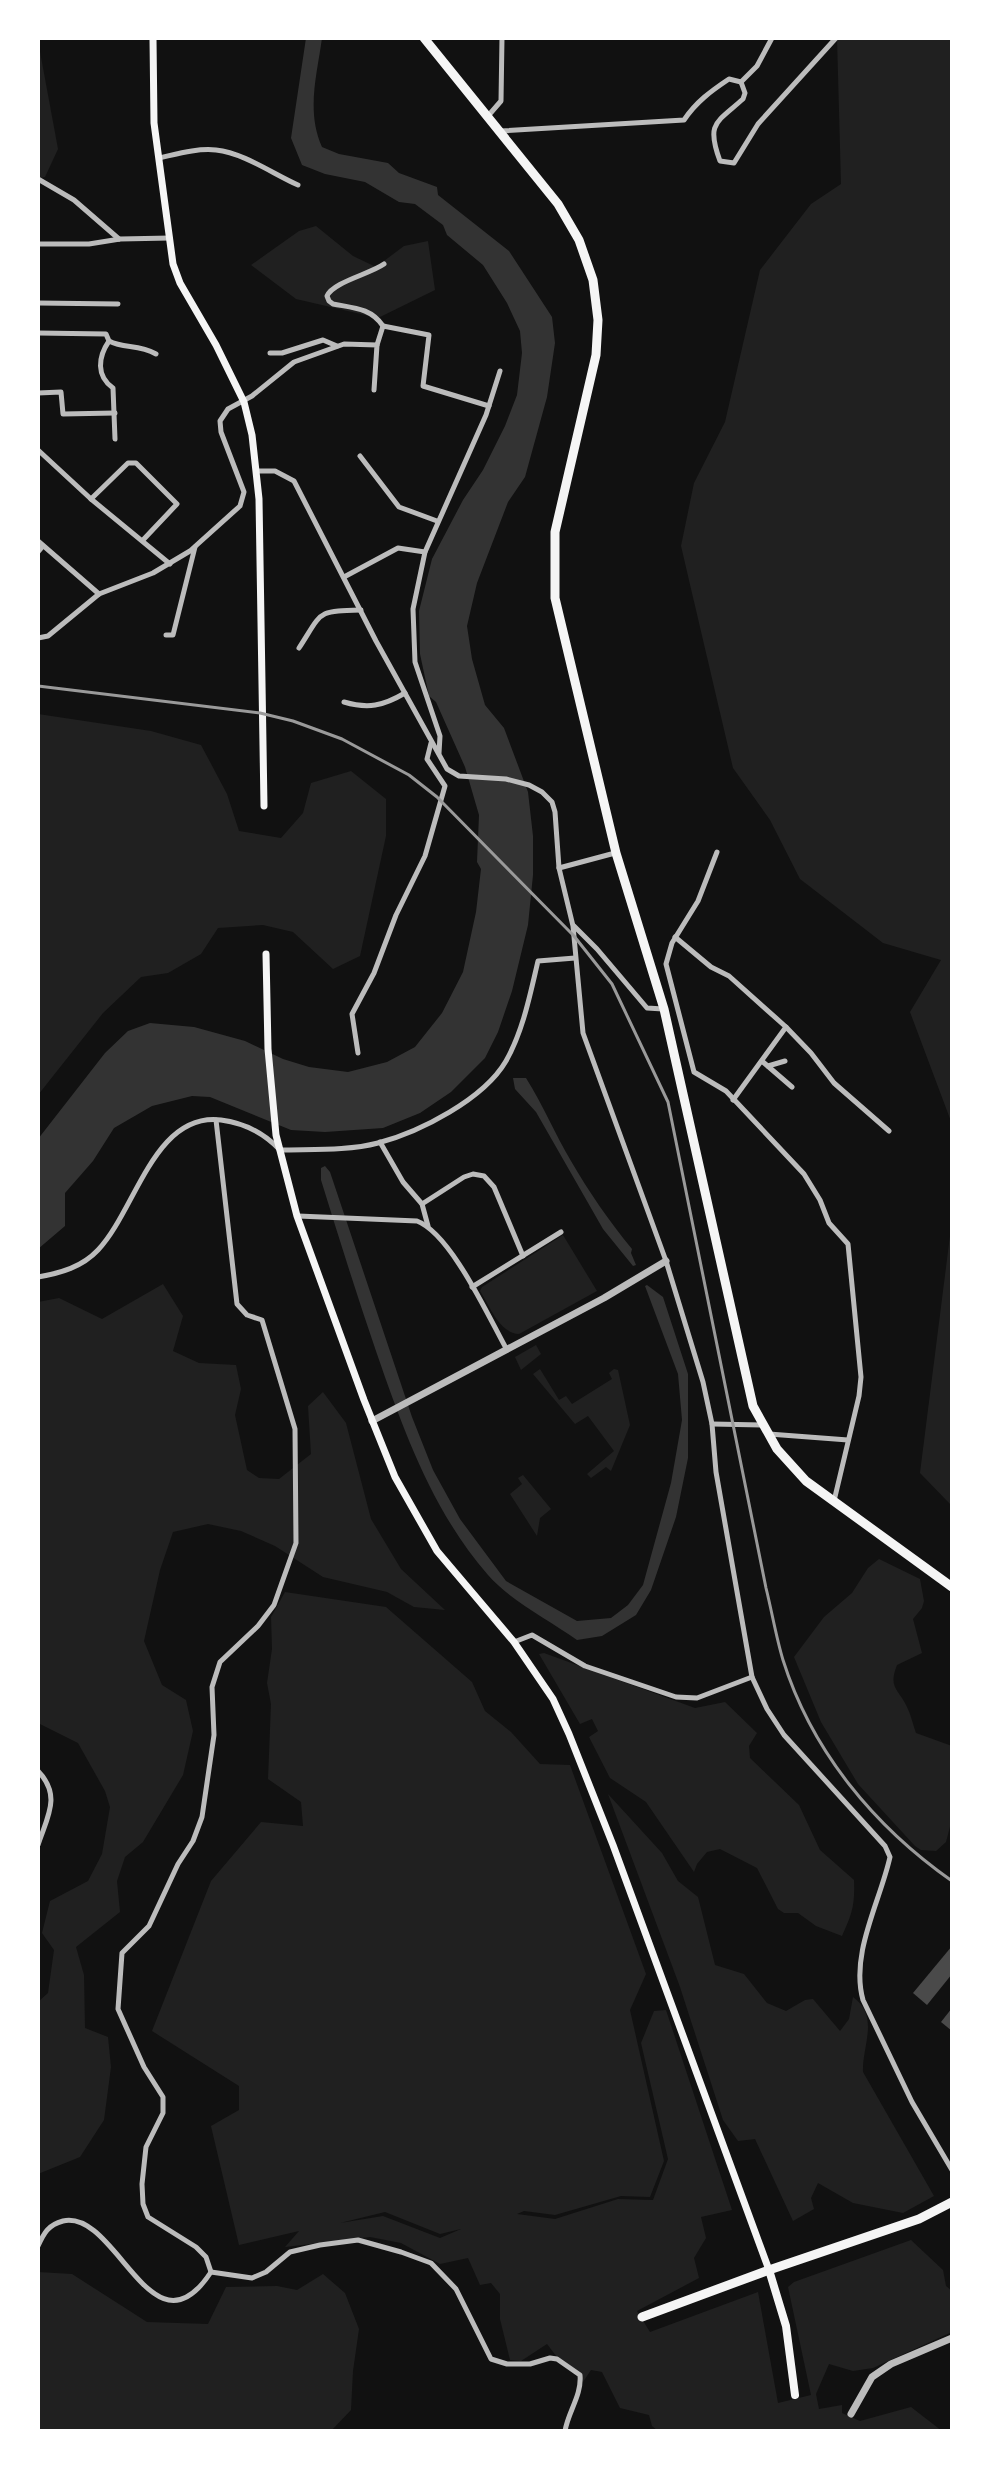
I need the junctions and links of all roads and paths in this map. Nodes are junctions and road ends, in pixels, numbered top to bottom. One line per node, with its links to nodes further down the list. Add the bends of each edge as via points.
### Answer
1 (153, 38): 9 (main road)
2 (424, 38): 7 (highway)
3 (502, 38): 7 (street, via 501,101)
4 (772, 38): 6 (street)
5 (836, 38): 6 (street, via 758,124 734,163 720,161 713,140 716,122 743,99)
6 (741, 82): 8 (street, via 729,79 719,85 684,120)
7 (487, 116): 8 (highway)
8 (500, 131): 55 (highway, via 569,221 596,301 593,372 558,510 553,554 560,621)
9 (158, 159): 11 (street, via 216,150); 12 (main road)
10 (38, 179): 13 (street, via 74,200)
11 (298, 185)
12 (170, 238): 13 (street); 28 (main road, via 180,283)
13 (119, 239): 14 (street)
14 (38, 244)
15 (384, 264): 18 (street, via 332,287 327,296 333,304 369,311)
16 (38, 303): 17 (street)
17 (118, 304)
18 (383, 326): 21 (street); 29 (street, via 429,335 423,386)
19 (38, 333): 20 (street, via 106,334)
20 (109, 341): 24 (street, via 143,346); 30 (street, via 101,352 100,372 113,388)
21 (377, 345): 22 (street); 26 (street)
22 (337, 346): 23 (street, via 323,340); 28 (street, via 294,362)
23 (270, 353)
24 (156, 354)
25 (500, 371): 29 (street)
26 (374, 390)
27 (38, 393): 30 (street, via 61,392 63,414)
28 (244, 402): 34 (main road); 39 (street, via 228,409 220,421 243,498)
29 (489, 406): 36 (street)
30 (115, 413): 31 (street)
31 (115, 439)
32 (38, 450): 35 (street)
33 (360, 456): 36 (street, via 399,507)
34 (258, 471): 43 (street, via 275,471 294,481); 53 (main road)
35 (91, 499): 37 (street); 37 (street, via 128,463 136,463 177,504)
36 (437, 521): 41 (street)
37 (143, 540): 42 (street)
38 (41, 543): 40 (street); 44 (street)
39 (196, 546): 42 (street); 46 (street, via 173,635)
40 (38, 552)
41 (425, 552): 43 (street, via 398,548); 52 (street, via 413,609 415,662 440,736)
42 (170, 564): 44 (street)
43 (344, 577): 45 (street)
44 (99, 594): 47 (street, via 48,636)
45 (361, 610): 48 (street, via 328,611); 49 (street)
46 (166, 635)
47 (38, 638)
48 (299, 648)
49 (405, 693): 50 (street, via 382,706); 51 (street)
50 (344, 702)
51 (431, 742): 52 (street); 63 (street, via 427,759 445,786 442,802 425,856 352,1014)
52 (439, 756): 56 (street, via 459,776 506,779 542,792 555,812)
53 (264, 806)
54 (717, 852): 58 (street, via 698,901)
55 (616, 853): 56 (street); 61 (highway)
56 (559, 868): 57 (street)
57 (573, 926): 60 (street); 61 (street, via 647,1008)
58 (675, 937): 62 (street); 67 (street, via 666,964 694,1072)
59 (266, 954): 71 (main road)
60 (575, 958): 70 (street, via 538,961 514,1045 504,1064 479,1089 447,1113); 77 (street, via 583,1033)
61 (664, 1009): 83 (highway, via 747,1385)
62 (786, 1027): 65 (street); 69 (street, via 834,1083)
63 (358, 1053)
64 (785, 1061): 65 (street)
65 (765, 1064): 66 (street); 67 (street)
66 (792, 1087)
67 (733, 1100): 84 (street, via 804,1174 829,1223 848,1244 861,1377)
68 (216, 1120): 71 (street, via 247,1126); 78 (street, via 194,1122 172,1134 99,1249 81,1265); 95 (street, via 237,1304 262,1320 295,1429 296,1543 274,1605 220,1662 212,1687 214,1735 202,1817 149,1926 122,1953 118,2009 163,2097 163,2113 146,2147 143,2204 148,2217 196,2247)
69 (889, 1131)
70 (380, 1142): 71 (street); 72 (street)
71 (280, 1150): 73 (main road)
72 (422, 1204): 74 (street); 76 (street, via 464,1177 484,1176 494,1187)
73 (297, 1216): 74 (street, via 417,1221); 81 (main road)
74 (428, 1226): 79 (street)
75 (561, 1232): 76 (street)
76 (523, 1256): 79 (street)
77 (666, 1261): 80 (street); 82 (street)
78 (38, 1277)
79 (472, 1287): 80 (street)
80 (507, 1350): 81 (street)
81 (372, 1421): 87 (main road, via 395,1477 437,1551)
82 (712, 1424): 83 (street); 88 (street)
83 (765, 1430): 84 (street); 85 (highway, via 789,1464)
84 (848, 1440): 85 (street)
85 (833, 1502): 86 (highway)
86 (952, 1587)
87 (514, 1642): 88 (street, via 532,1635 585,1666 676,1697 697,1698); 94 (main road, via 553,1699 585,1770)
88 (752, 1677): 91 (street, via 784,1735 890,1857 858,1985 912,2102)
89 (38, 1771): 90 (street, via 52,1795)
90 (38, 1845)
91 (952, 2170)
92 (952, 2202): 94 (highway, via 919,2219)
93 (38, 2246): 95 (street, via 46,2229 80,2222 146,2287 169,2301 194,2293)
94 (769, 2270): 96 (highway); 98 (main road, via 786,2326)
95 (211, 2272): 100 (street, via 252,2278 290,2252 358,2240 431,2263 456,2289 491,2359 530,2364 557,2359 580,2375 581,2387)
96 (642, 2317)
97 (952, 2338): 99 (street, via 872,2377)
98 (795, 2395)
99 (851, 2414)
100 (565, 2431)

